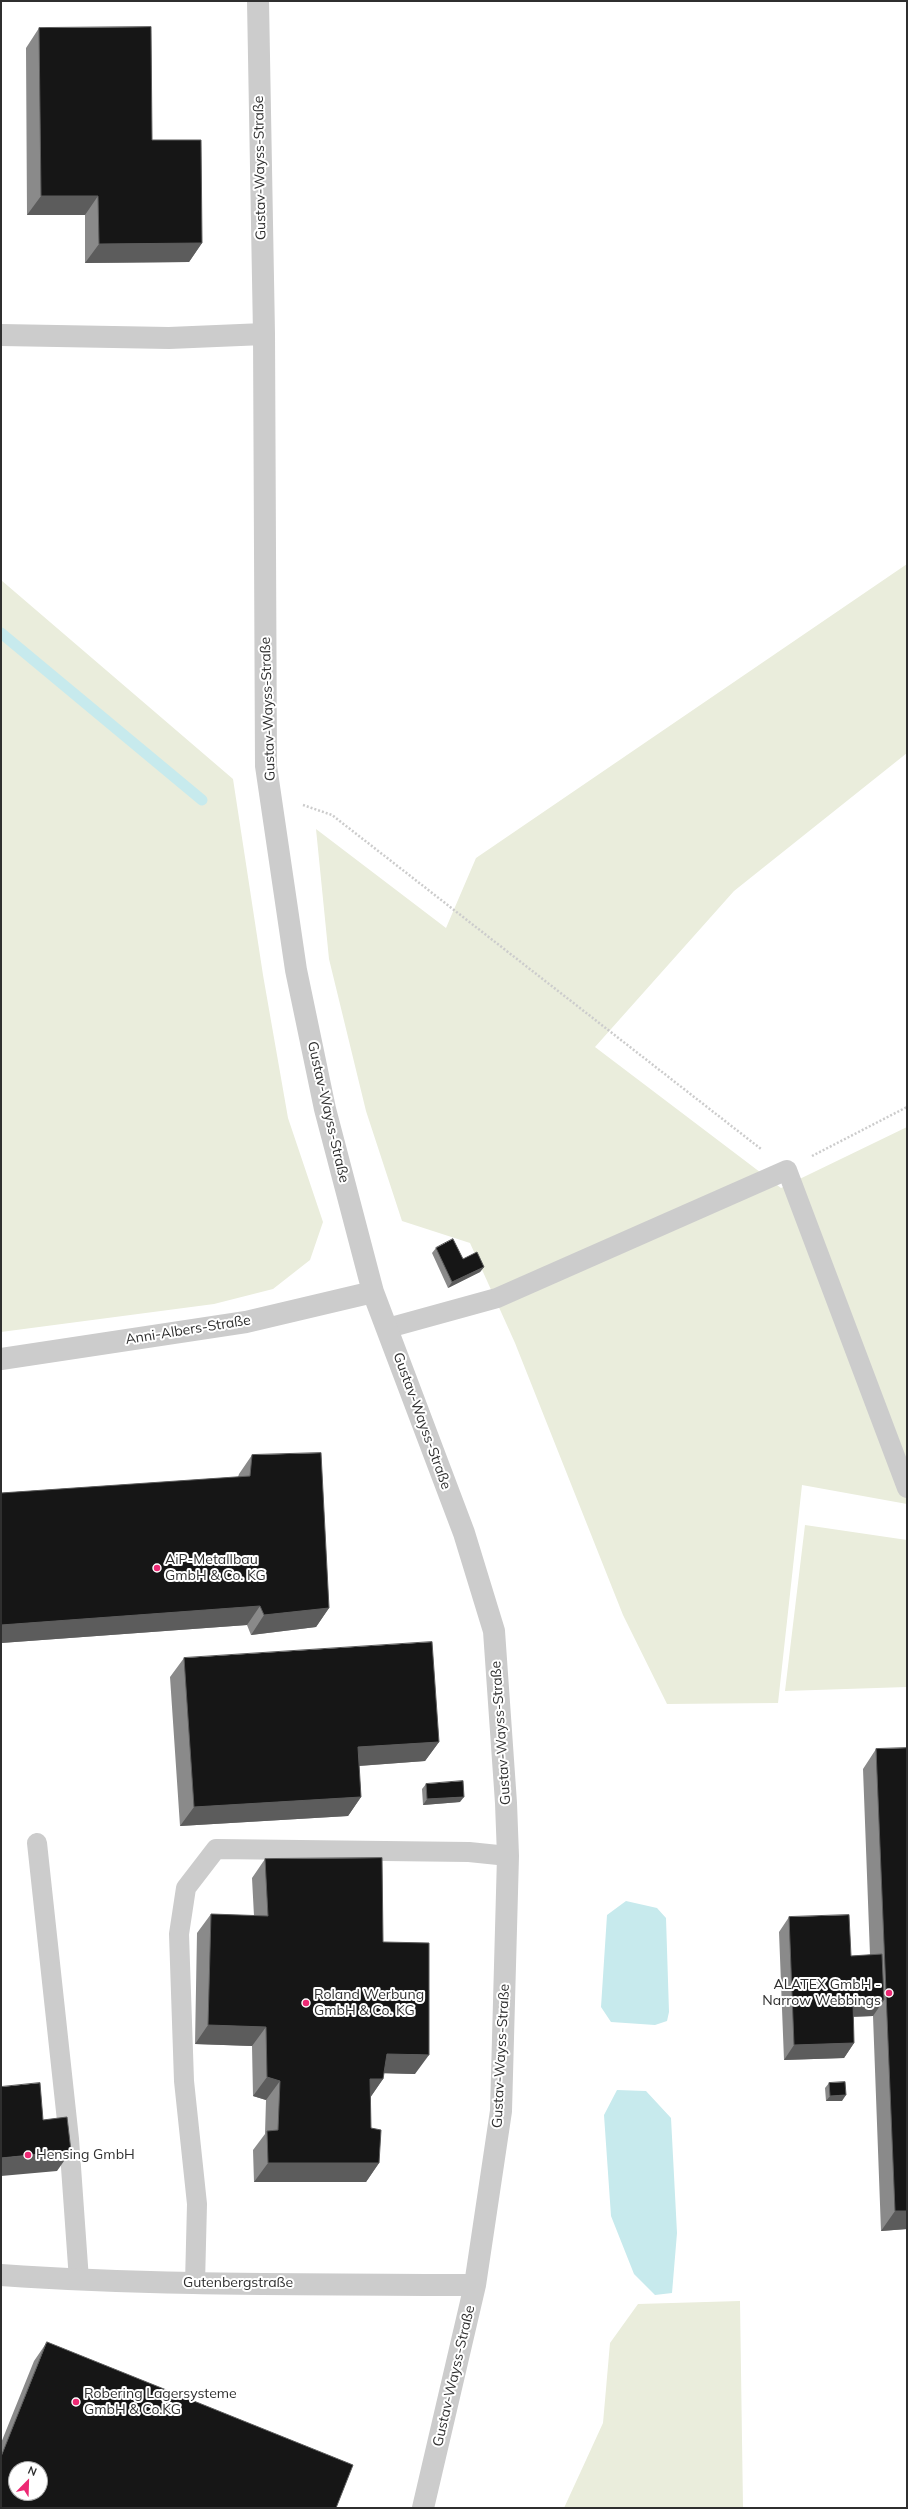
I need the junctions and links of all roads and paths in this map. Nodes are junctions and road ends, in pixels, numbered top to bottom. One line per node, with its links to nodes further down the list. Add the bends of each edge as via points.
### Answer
1 (258, 1): 2 (street, Gustav-Wayss-Straße)
2 (264, 334): 3 (street, via 169,338); 4 (street, Gustav-Wayss-Straße, via 266,766)
3 (1, 335)
4 (271, 794): 6 (path, via 332,815); 7 (street, Gustav-Wayss-Straße, via 296,970 325,1109)
5 (907, 1107): 6 (path)
6 (787, 1170): 8 (lane, via 497,1298); 10 (lane)
7 (373, 1292): 8 (street, Gustav-Wayss-Straße); 9 (street, Anni-Albers-Straße, via 246,1322)
8 (388, 1328): 12 (street, Gustav-Wayss-Straße, via 464,1533 494,1631)
9 (1, 1359)
10 (907, 1488)
11 (37, 1844): 14 (lane, via 69,2139)
12 (508, 1856): 15 (lane, via 469,1852 216,1849 186,1888 179,1934 184,2081 197,2204); 16 (street, Gustav-Wayss-Straße, via 501,2111)
13 (1, 2275): 14 (street, Gutenbergstraße)
14 (79, 2280): 15 (street, Gutenbergstraße)
15 (195, 2283): 16 (street, Gutenbergstraße)
16 (475, 2285): 17 (street, Gustav-Wayss-Straße)
17 (423, 2508)

